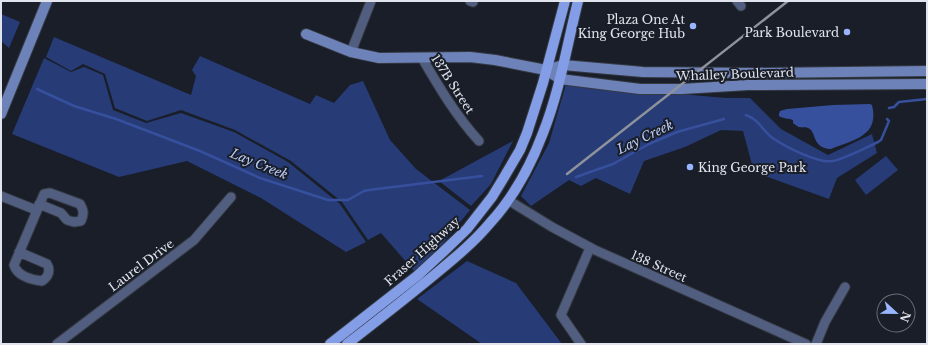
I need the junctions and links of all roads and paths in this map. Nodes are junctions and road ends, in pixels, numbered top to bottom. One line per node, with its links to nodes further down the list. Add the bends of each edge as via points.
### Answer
1 (47, 1): 13 (main road)
2 (371, 1): 6 (street)
3 (565, 1): 9 (main road, Fraser Highway)
4 (578, 1): 8 (main road, Fraser Highway)
5 (306, 34): 6 (main road, 137B Street)
6 (351, 52): 7 (main road, 137B Street, via 379,58)
7 (422, 58): 9 (main road, Whalley Boulevard, via 470,57); 14 (street, 137B Street, via 457,115)
8 (563, 65): 9 (main road, Whalley Boulevard); 10 (main road, Whalley Boulevard, via 656,72); 11 (main road, Fraser Highway)
9 (546, 70): 11 (main road, Whalley Boulevard); 23 (main road, Fraser Highway, via 520,150 479,214 455,241 417,276)
10 (927, 72)
11 (560, 79): 12 (main road, Whalley Boulevard, via 659,90 748,85); 17 (main road, Fraser Highway, via 550,115 537,147)
12 (927, 84)
13 (1, 114)
14 (479, 141)
15 (1, 196): 18 (street)
16 (231, 197): 22 (street, Laurel Drive, via 194,240)
17 (508, 200): 19 (street, 138 Street); 24 (main road, Fraser Highway, via 465,248)
18 (38, 207): 18 (street, via 61,212 66,220 74,222 81,221 84,215 80,204 50,193 44,194); 20 (street)
19 (590, 248): 25 (street, via 561,315); 26 (street, 138 Street)
20 (19, 252)
21 (845, 287): 27 (street)
22 (57, 344)
23 (330, 344)
24 (346, 344)
25 (581, 344)
26 (806, 344)
27 (816, 344)

